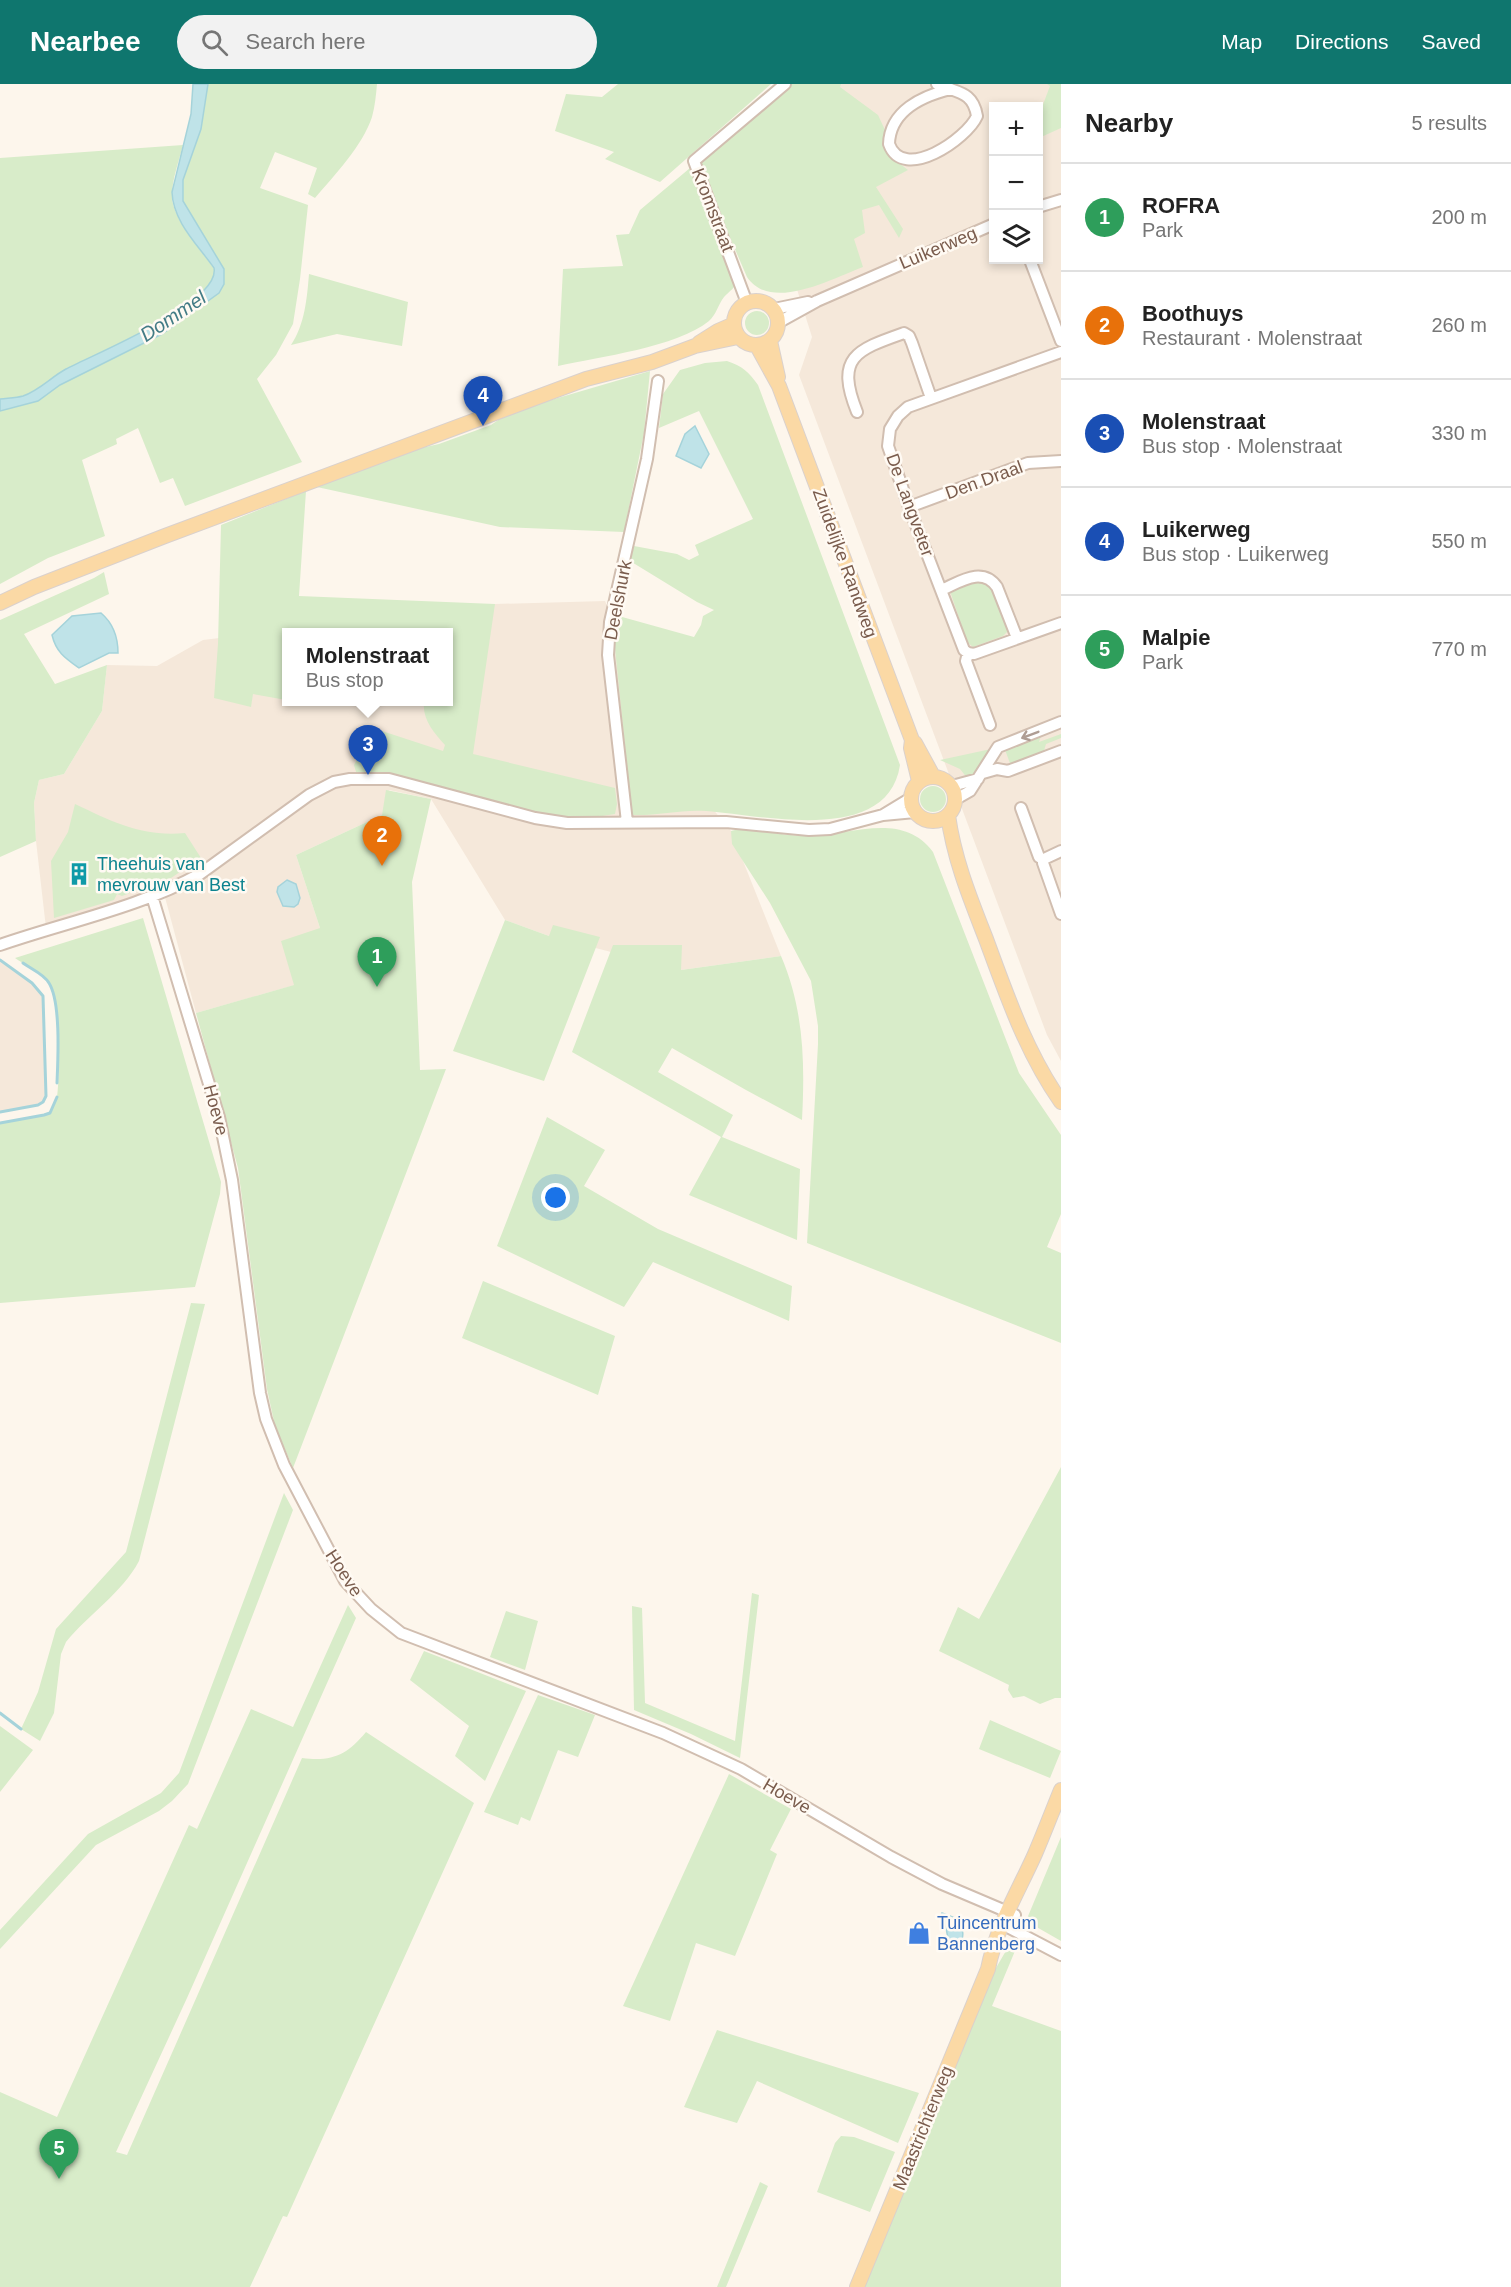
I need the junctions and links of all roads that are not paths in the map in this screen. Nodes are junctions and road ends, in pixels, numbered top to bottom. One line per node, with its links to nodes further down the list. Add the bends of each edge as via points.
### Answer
1 (785, 84): 10 (street, Kromstraat, via 694,161)
2 (927, 84): 5 (street)
3 (937, 84): 4 (street)
4 (951, 89): 5 (street); 5 (street, via 974,104 974,122 956,140 920,159 897,156 890,148 891,129 905,109)
5 (925, 98)
6 (1061, 200): 7 (street)
7 (1043, 205)
8 (989, 226): 11 (street, Luikerweg)
9 (1032, 264): 13 (street)
10 (747, 303): 11 (main road, via 762,302); 12 (main road, via 737,311)
11 (776, 316): 14 (main road, via 778,329)
12 (736, 331): 14 (main road, via 744,342); 22 (main road, via 718,331 695,346 652,362 575,383 165,536)
13 (1061, 340)
14 (764, 344): 28 (main road, Zuidelijke Randweg)
15 (1061, 352): 17 (street, De Langveter)
16 (658, 381): 40 (street, Deelshurk, via 647,459 610,622 608,655)
17 (931, 398): 18 (street, via 912,343 904,333 868,346 854,357 848,371); 20 (street, De Langveter, via 908,407 890,429 888,446)
18 (857, 412)
19 (1061, 461): 20 (street, Den Draal, via 1028,463)
20 (909, 507): 21 (street, De Langveter)
21 (941, 590): 24 (street, via 986,576 997,587); 25 (street, De Langveter)
22 (0, 603)
23 (1061, 623): 24 (street)
24 (1017, 639): 25 (street)
25 (968, 653): 27 (street, De Langveter, via 966,661)
26 (1061, 722): 30 (street, one-way to 30)
27 (990, 725)
28 (912, 740): 32 (main road, Zuidelijke Randweg); 34 (main road, Zuidelijke Randweg)
29 (1061, 751): 31 (street, via 1008,771)
30 (994, 752): 31 (street); 33 (street)
31 (1002, 769): 33 (street)
32 (933, 776): 34 (main road); 35 (main road, via 947,781)
33 (980, 776): 35 (street, via 970,791)
34 (919, 781): 36 (main road, via 912,791)
35 (954, 792): 38 (main road)
36 (913, 805): 39 (main road, via 920,817); 40 (street, via 830,829 726,822)
37 (1021, 808): 42 (street, via 1039,857)
38 (948, 815): 39 (main road); 43 (main road)
39 (934, 821): 43 (main road)
40 (627, 822): 44 (street, via 567,823 389,779 350,779 334,782 309,795 200,874)
41 (1061, 851): 42 (street)
42 (1044, 859): 45 (street, via 1042,863)
43 (957, 860): 47 (main road, via 1027,1047)
44 (152, 896): 46 (street); 49 (street, Hoeve, via 219,1117 232,1180 266,1419 284,1465 345,1581 401,1633 704,1751 902,1863)
45 (1061, 914)
46 (0, 945)
47 (1061, 1102)
48 (1061, 1790): 49 (main road, Maastrichterweg)
49 (1007, 1917): 50 (street, Hoeve); 51 (main road, Maastrichterweg, via 999,1953 988,1969)
50 (1061, 1955)
51 (857, 2287)

